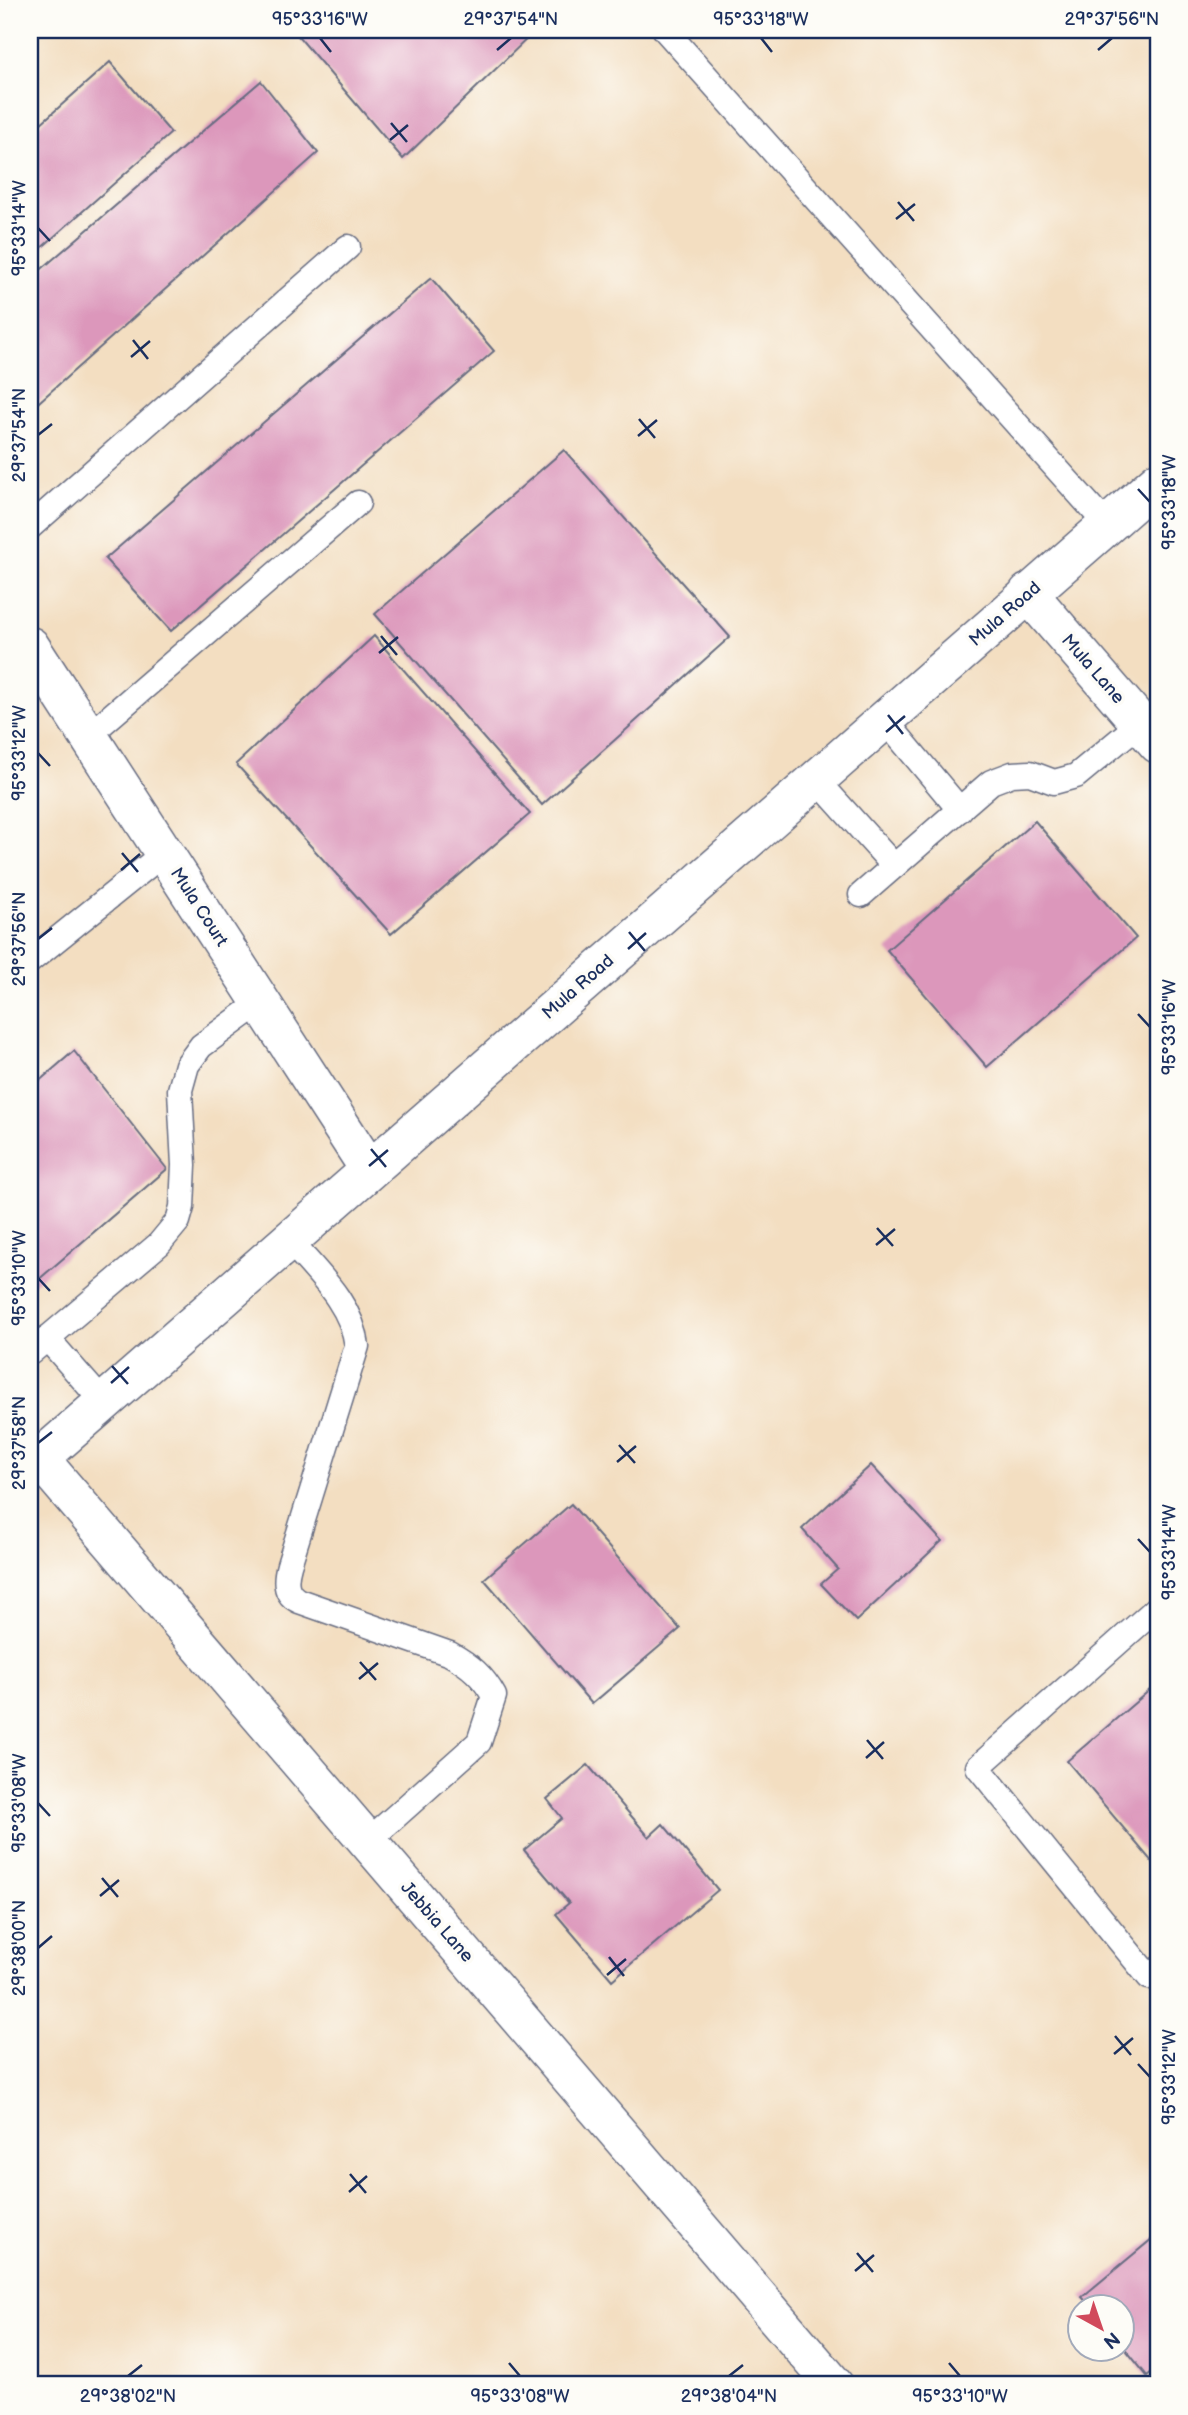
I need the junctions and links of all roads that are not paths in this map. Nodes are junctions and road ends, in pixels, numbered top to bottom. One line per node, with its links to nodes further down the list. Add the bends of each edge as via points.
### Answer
1 (665, 30): 5 (lane)
2 (348, 247): 6 (lane)
3 (1158, 481): 5 (street, Mula Road)
4 (358, 503): 11 (lane)
5 (1107, 525): 7 (street, Mula Road)
6 (30, 527)
7 (1028, 593): 9 (street, Mula Road); 10 (street, Mula Lane)
8 (30, 646): 11 (street, Mula Court)
9 (884, 719): 12 (street, Mula Road); 13 (lane)
10 (1149, 733): 13 (lane, via 1076,776 1054,782 1030,773 1012,774 991,782)
11 (88, 736): 14 (street, Mula Court)
12 (816, 779): 15 (lane); 19 (street, Mula Road)
13 (960, 810): 15 (lane)
14 (164, 853): 17 (lane); 18 (street, Mula Court)
15 (894, 866): 16 (lane)
16 (861, 895)
17 (30, 961)
18 (261, 1002): 19 (street, Mula Court); 21 (lane, via 201,1046 187,1065 180,1090 184,1165 178,1222 159,1244)
19 (369, 1169): 20 (street, Mula Road)
20 (288, 1239): 22 (street, Mula Road); 25 (lane, via 344,1305 355,1325 357,1346 286,1585 292,1598 468,1663 494,1696 479,1742)
21 (38, 1345): 22 (lane)
22 (103, 1402): 23 (street, Mula Road)
23 (35, 1462): 25 (street, Jebbia Lane)
24 (1158, 1607): 26 (lane, via 978,1766 1149,1977)
25 (368, 1841): 27 (street, Jebbia Lane)
26 (1158, 1969)
27 (834, 2385)

